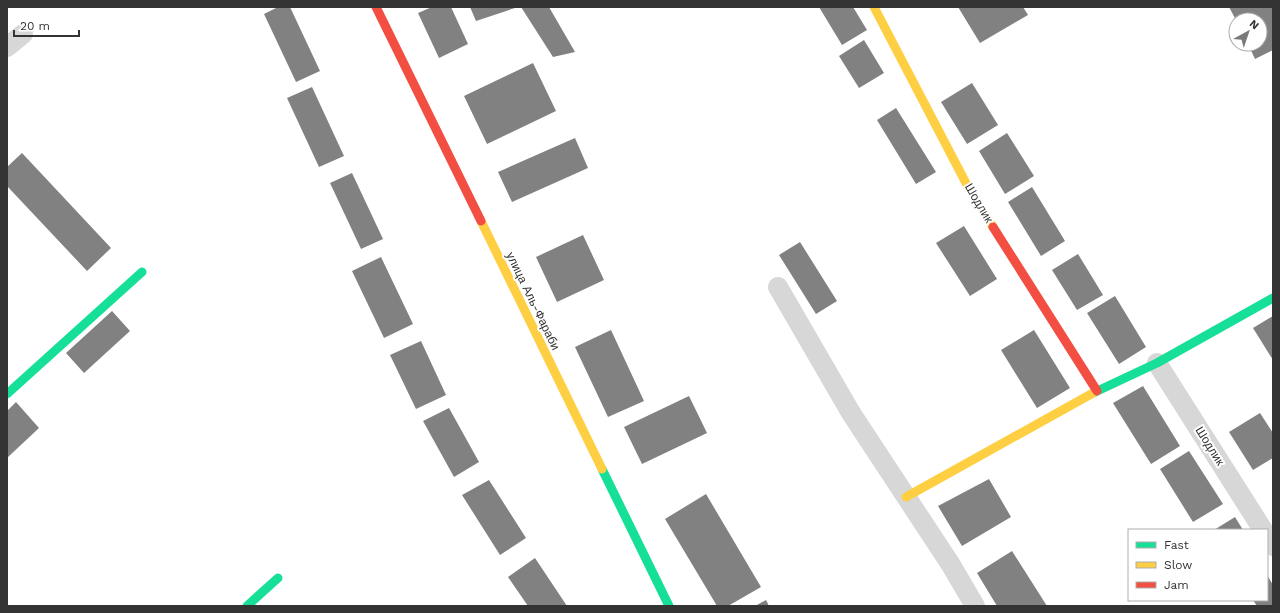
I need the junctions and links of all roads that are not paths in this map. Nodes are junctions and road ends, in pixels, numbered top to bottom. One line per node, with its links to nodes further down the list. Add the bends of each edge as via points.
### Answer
1 (377, 7): 15 (street, улица Аль-Фараби)
2 (874, 7): 9 (street, Шодлик, via 968,186)
3 (23, 34): 4 (street)
4 (7, 47)
5 (142, 272): 10 (street)
6 (778, 287): 11 (street, via 851,414)
7 (1273, 298): 8 (street)
8 (1157, 363): 9 (street); 12 (street, Шодлик)
9 (1097, 391): 11 (street)
10 (7, 394)
11 (906, 497): 16 (street)
12 (1262, 529)
13 (278, 578): 14 (street)
14 (247, 606)
15 (669, 606)
16 (975, 606)

